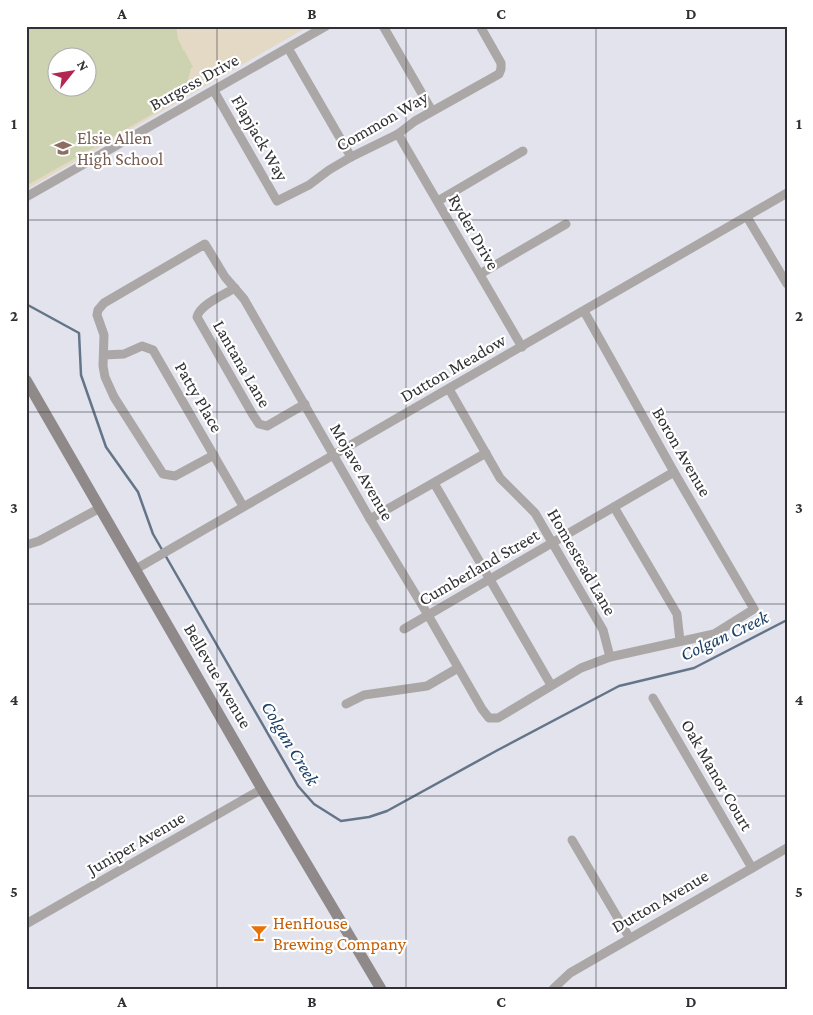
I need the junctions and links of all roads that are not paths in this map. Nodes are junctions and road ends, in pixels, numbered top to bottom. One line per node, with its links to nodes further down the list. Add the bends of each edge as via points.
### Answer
1 (326, 26): 4 (street, Burgess Drive)
2 (382, 26): 6 (street)
3 (480, 26): 6 (street, Common Way, via 501,63 501,69 494,77)
4 (288, 48): 5 (street, Burgess Drive); 9 (street)
5 (214, 91): 11 (street, Burgess Drive); 12 (street, Flapjack Way)
6 (432, 111): 7 (street, Common Way)
7 (398, 134): 9 (street, Common Way); 13 (street, Ryder Drive)
8 (523, 151): 13 (street)
9 (351, 157): 12 (street, Common Way, via 309,185)
10 (787, 193): 14 (street, Dutton Meadow)
11 (26, 197)
12 (277, 201)
13 (438, 201): 16 (street, Ryder Drive)
14 (747, 217): 17 (street); 19 (street, Dutton Meadow)
15 (566, 224): 16 (street)
16 (480, 274): 20 (street, Ryder Drive)
17 (787, 284)
18 (235, 288): 21 (street, Mojave Avenue, via 205,244 101,306 97,315 104,335); 24 (street, Mojave Avenue); 24 (street, Lantana Lane, via 202,308 197,317 253,415 259,424 267,426)
19 (584, 311): 20 (street, Dutton Meadow); 28 (street, Boron Avenue)
20 (522, 347): 23 (street, Dutton Meadow)
21 (104, 355): 26 (street, Patty Place, via 124,354 142,346 154,350); 26 (street, via 103,366 109,386 163,474 175,476)
22 (28, 386): 32 (street, Bellevue Avenue)
23 (449, 389): 25 (street, Homestead Lane); 27 (street, Dutton Meadow)
24 (305, 404): 27 (street, Mojave Avenue)
25 (486, 453): 29 (street); 34 (street, Homestead Lane, via 500,478 535,512)
26 (214, 454): 30 (street, Patty Place)
27 (334, 456): 30 (street, Dutton Meadow); 33 (street, Mojave Avenue)
28 (674, 472): 31 (street, Cumberland Street); 40 (street, Boron Avenue, via 754,609 714,634)
29 (434, 483): 33 (street); 37 (street)
30 (243, 506): 36 (street, Dutton Meadow)
31 (614, 507): 34 (street, Cumberland Street); 40 (street, via 677,614)
32 (100, 508): 35 (street); 36 (street, Bellevue Avenue)
33 (370, 519): 38 (street, Mojave Avenue)
34 (552, 543): 37 (street, Cumberland Street); 41 (street, Homestead Lane, via 603,630)
35 (26, 545)
36 (136, 568): 46 (street, Bellevue Avenue)
37 (490, 579): 38 (street, Cumberland Street); 43 (street)
38 (428, 615): 39 (street, Cumberland Street); 42 (street, Mojave Avenue)
39 (404, 629)
40 (680, 641): 41 (street)
41 (610, 657): 43 (street)
42 (458, 668): 43 (street, Mojave Avenue, via 489,718 498,718); 45 (street, via 427,686 364,695)
43 (551, 685)
44 (653, 698): 49 (street, Oak Manor Court)
45 (346, 704)
46 (262, 789): 50 (street, Juniper Avenue); 52 (street, Bellevue Avenue)
47 (572, 840): 51 (street)
48 (787, 848): 49 (street, Dutton Avenue)
49 (752, 868): 51 (street, Dutton Avenue)
50 (26, 924)
51 (629, 937): 53 (street, Dutton Avenue, via 570,973)
52 (381, 989)
53 (553, 989)

